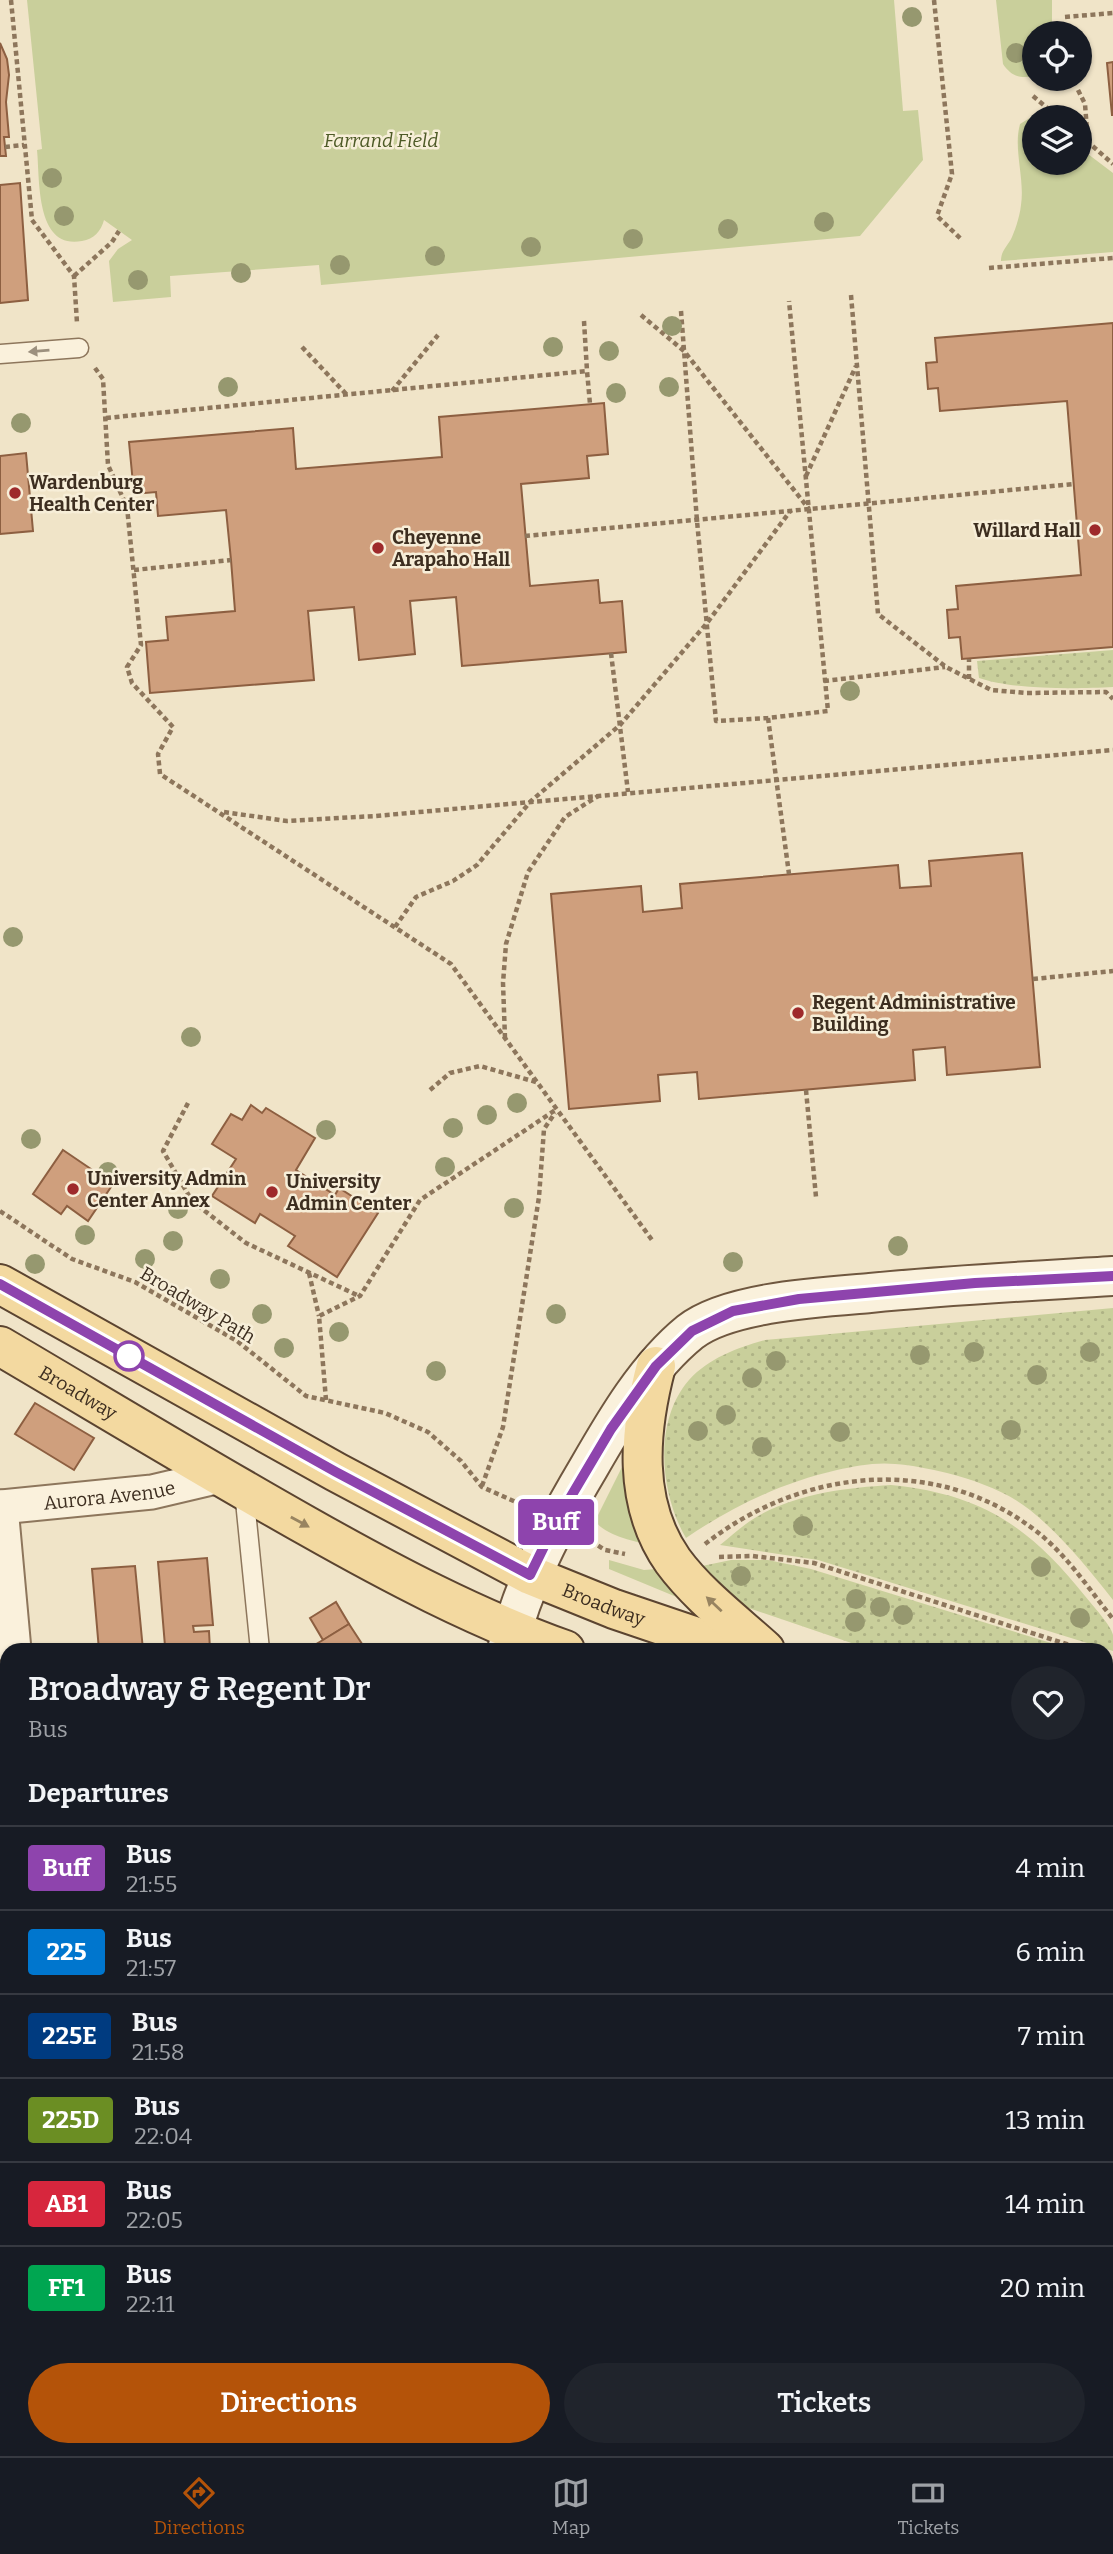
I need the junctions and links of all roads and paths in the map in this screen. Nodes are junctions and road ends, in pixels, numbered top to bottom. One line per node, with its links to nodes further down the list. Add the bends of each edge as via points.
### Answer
1 (11, 0): 7 (path)
2 (934, 0): 12 (path, via 952,174 937,216)
3 (1113, 13): 4 (path)
4 (1065, 16)
5 (1033, 96): 6 (path)
6 (1044, 105)
7 (24, 145): 9 (path); 15 (path, via 32,220)
8 (1092, 146): 10 (path)
9 (5, 147)
10 (1113, 163)
11 (120, 230): 15 (path, via 113,242)
12 (961, 239)
13 (1113, 258): 14 (path)
14 (989, 268)
15 (74, 276): 23 (path)
16 (851, 295): 26 (path)
17 (789, 301): 32 (path)
18 (681, 312): 24 (path)
19 (640, 315): 24 (path)
20 (584, 321): 27 (path)
21 (438, 335): 28 (path)
22 (302, 347): 29 (path)
23 (79, 348): 25 (lane, one-way to 25); 31 (path, via 103,379)
24 (684, 351): 35 (path); 37 (path)
25 (0, 354)
26 (857, 365): 32 (path); 34 (path)
27 (587, 370): 28 (path); 30 (path)
28 (392, 391): 29 (path)
29 (348, 395): 31 (path)
30 (590, 404)
31 (106, 418): 40 (path, via 108,465 127,507)
32 (806, 477): 35 (path)
33 (1074, 484): 34 (path)
34 (869, 504): 35 (path); 44 (path, via 878,614)
35 (809, 509): 36 (path); 46 (path)
36 (791, 510): 37 (path); 41 (path)
37 (697, 521): 38 (path); 41 (path)
38 (526, 536)
39 (231, 560): 40 (path)
40 (134, 570): 57 (path, via 141,645 127,667 132,683 173,727 158,754 160,774)
41 (707, 623): 50 (path, via 716,720); 51 (path)
42 (611, 653): 51 (path)
43 (969, 659): 45 (path)
44 (946, 667): 45 (path); 46 (path)
45 (969, 679): 47 (path, via 991,690)
46 (824, 681): 50 (path, via 828,711)
47 (1106, 692): 48 (path); 49 (path)
48 (1113, 692)
49 (1113, 699)
50 (768, 718): 53 (path)
51 (620, 725): 54 (path); 56 (path)
52 (1113, 750): 53 (path)
53 (775, 782): 54 (path); 58 (path)
54 (628, 792): 55 (path)
55 (599, 795): 56 (path); 62 (path, via 565,817 528,872 506,944)
56 (531, 801): 57 (path, via 287,821); 59 (path, via 477,865 416,897)
57 (219, 812): 59 (path)
58 (789, 874)
59 (395, 927): 62 (path, via 451,964)
60 (1113, 971): 61 (path)
61 (1033, 979)
62 (505, 1039): 63 (path)
63 (537, 1082): 64 (path, via 480,1066 450,1073); 67 (path)
64 (430, 1090)
65 (806, 1090): 68 (path)
66 (188, 1103): 71 (path, via 163,1151 192,1201 246,1243)
67 (557, 1109): 70 (path); 74 (path, via 420,1200); 78 (path, Broadway Path, via 544,1129 539,1197 503,1427 482,1487 428,1432 385,1413)
68 (816, 1197)
69 (0, 1211): 78 (path, Broadway Path, via 72,1259 135,1282 237,1341 306,1396)
70 (652, 1240)
71 (309, 1273): 74 (path); 75 (path)
72 (1113, 1276): 77 (street, via 799,1299 733,1311 692,1331)
73 (0, 1284): 83 (main road, Broadway)
74 (360, 1296): 75 (path)
75 (319, 1316): 78 (path)
76 (0, 1346): 79 (main road, Broadway)
77 (656, 1366): 83 (street, via 611,1429); 89 (main road, one-way to 77, via 698,1589 658,1536 649,1511 642,1455 647,1399)
78 (326, 1400)
79 (232, 1483): 80 (street, Aurora Avenue); 85 (main road, Broadway, one-way to 85); 87 (lane)
80 (1, 1507): 86 (street)
81 (695, 1551): 84 (path, via 733,1522 788,1497 864,1480 922,1482 970,1494 1027,1525 1075,1569)
82 (715, 1557): 90 (path, via 814,1563)
83 (530, 1575): 85 (street); 88 (main road, Broadway)
84 (1113, 1619)
85 (509, 1640)
86 (13, 1643)
87 (259, 1643)
88 (714, 1643)
89 (757, 1643)
90 (1064, 1643)

